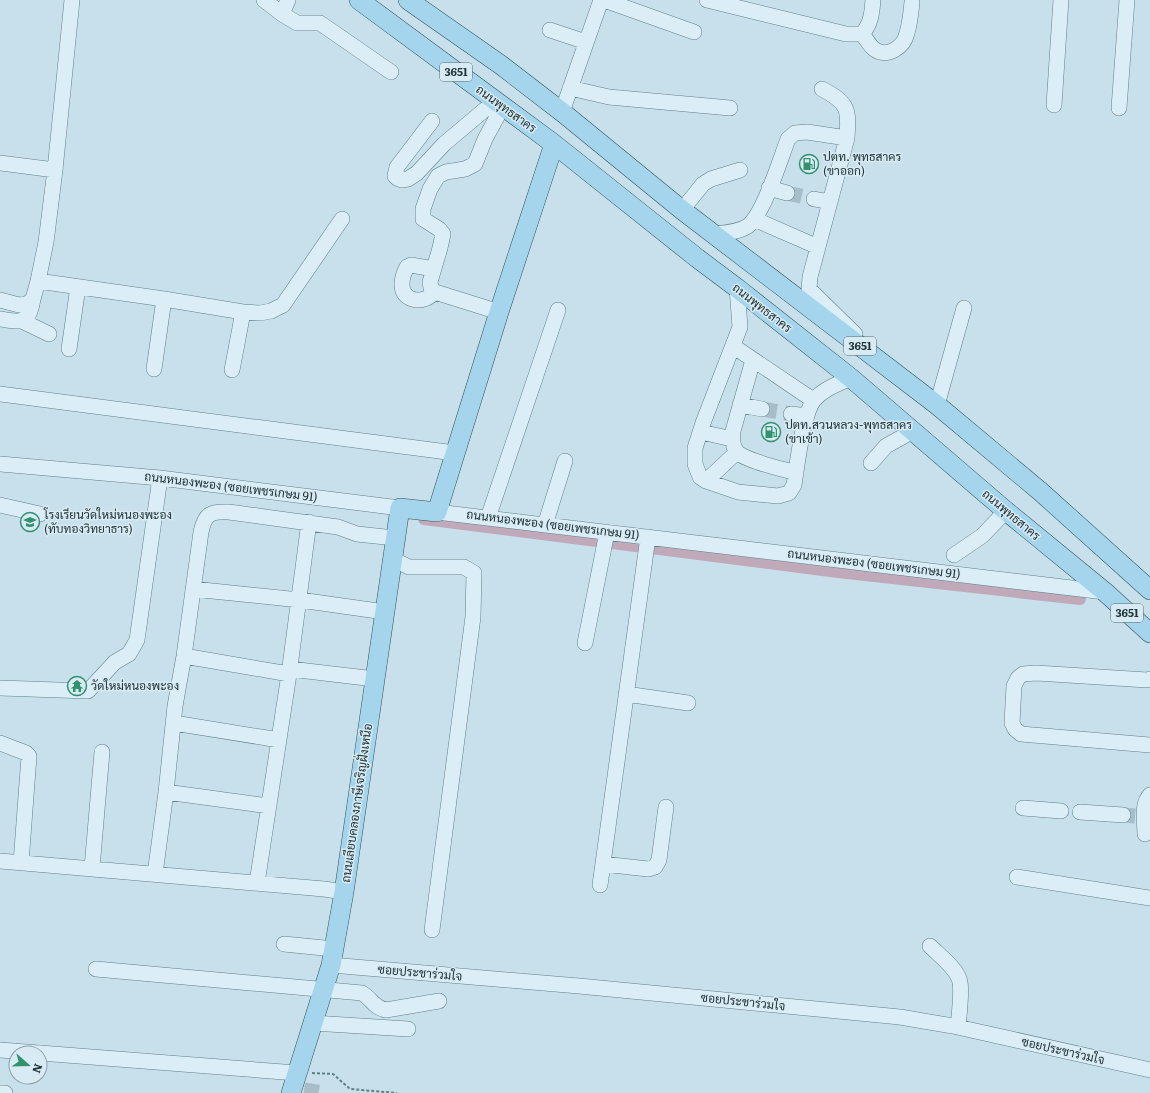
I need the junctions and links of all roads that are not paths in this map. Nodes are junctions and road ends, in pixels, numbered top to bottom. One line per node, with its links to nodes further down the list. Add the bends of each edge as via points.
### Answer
1 (72, 0): 30 (street)
2 (264, 0): 13 (street)
3 (288, 0): 13 (street)
4 (360, 0): 21 (main road, ถนนพุทธสาคร / 3651)
5 (408, 0): 25 (main road, 3651, via 501,65)
6 (601, 0): 17 (street)
7 (604, 0): 15 (street)
8 (707, 0): 16 (street, via 846,34)
9 (873, 0): 16 (street, via 872,18)
10 (1061, 0): 22 (street)
11 (1127, 0): 24 (street)
12 (912, 2): 16 (street, via 907,35 901,45 891,52 884,53 874,49)
13 (282, 14): 18 (street, via 297,23 320,24)
14 (550, 30): 17 (street)
15 (694, 32)
16 (862, 34)
17 (586, 42): 19 (street)
18 (391, 72)
19 (570, 88): 23 (street, via 609,98); 25 (street)
20 (822, 89): 27 (street, via 840,99 844,106 848,117)
21 (499, 104): 26 (street, via 444,144 417,173 408,179 397,178 397,167); 28 (main road, ถนนพุทธสาคร / 3651); 41 (street, via 474,164 466,169 438,176 430,189 423,209 424,219 443,234)
22 (1054, 105)
23 (730, 108)
24 (1119, 108)
25 (562, 112): 36 (main road, 3651)
26 (432, 121)
27 (847, 138): 32 (street, via 807,132 795,134 788,139); 35 (street)
28 (554, 144): 44 (main road, ถนนพุทธสาคร / 3651); 52 (main road)
29 (0, 163): 30 (street)
30 (56, 170): 42 (street)
31 (740, 170): 36 (street, via 703,184)
32 (769, 188): 33 (street); 38 (street)
33 (787, 193)
34 (814, 199): 35 (street)
35 (830, 202): 40 (street)
36 (682, 210): 39 (main road, 3651)
37 (342, 219): 51 (street, via 282,305 271,311)
38 (754, 219): 39 (street, via 740,230); 40 (street)
39 (715, 234): 61 (main road, 3651)
40 (818, 247): 61 (street, via 809,289)
41 (434, 269): 45 (street, via 430,282); 45 (street, via 411,265 407,267 402,280 402,291 409,298 421,300)
42 (38, 281): 43 (street); 48 (street)
43 (78, 286): 46 (street); 57 (street)
44 (737, 288): 56 (street, via 740,327); 62 (main road, ถนนพุทธสาคร / 3651)
45 (435, 292): 52 (street)
46 (164, 299): 51 (street); 59 (street)
47 (0, 300): 48 (street, via 27,304)
48 (33, 300): 54 (street, via 28,316)
49 (964, 308): 66 (street)
50 (558, 310): 85 (street)
51 (243, 312): 60 (street)
52 (499, 312): 73 (main road)
53 (0, 319): 54 (street)
54 (22, 321): 55 (street)
55 (49, 334)
56 (733, 346): 58 (street); 71 (street)
57 (69, 349)
58 (753, 360): 64 (street); 65 (street)
59 (154, 370)
60 (232, 370)
61 (898, 376): 66 (main road, 3651)
62 (851, 378): 64 (street, via 825,390); 70 (main road, ถนนพุทธสาคร / 3651)
63 (0, 394): 73 (street)
64 (813, 400): 69 (street)
65 (740, 405): 67 (street); 72 (street, via 732,431)
66 (937, 405): 93 (main road, 3651)
67 (762, 409)
68 (791, 414): 69 (street)
69 (807, 416): 77 (street)
70 (913, 431): 75 (street, via 886,446); 82 (main road, ถนนพุทธสาคร / 3651)
71 (701, 432): 72 (street); 78 (street, via 695,464 700,477)
72 (735, 446): 77 (street, via 746,458); 78 (street)
73 (455, 453): 83 (main road)
74 (565, 461): 87 (street)
75 (871, 463)
76 (0, 464): 79 (street, ถนนหนองพะอง (ซอยเพชรเกษม 91))
77 (796, 473): 78 (street, via 794,485 789,493 778,496 738,492)
78 (706, 481)
79 (158, 491): 81 (street, ถนนหนองพะอง (ซอยเพชรเกษม 91)); 104 (street, via 137,640 129,654 115,662 88,691)
80 (0, 505): 84 (street)
81 (400, 508): 83 (main road, ถนนหนองพะอง (ซอยเพชรเกษม 91)); 90 (main road, ถนนเลียบคลองภาษีเจริญฝั่งเหนือ)
82 (1006, 511): 91 (street, via 982,536); 95 (main road, ถนนพุทธสาคร / 3651)
83 (437, 512): 85 (street, ถนนหนองพะอง (ซอยเพชรเกษม 91))
84 (40, 514)
85 (488, 518): 87 (street, ถนนหนองพะอง (ซอยเพชรเกษม 91))
86 (309, 522): 90 (street, via 338,527 357,534); 94 (street, via 217,511 210,514 204,520 201,532); 96 (street)
87 (545, 525): 88 (street, ถนนหนองพะอง (ซอยเพชรเกษม 91))
88 (607, 532): 89 (street, ถนนหนองพะอง (ซอยเพชรเกษม 91)); 99 (street)
89 (648, 537): 95 (street, ถนนหนองพะอง (ซอยเพชรเกษม 91)); 105 (street)
90 (395, 538): 92 (main road, ถนนเลียบคลองภาษีเจริญฝั่งเหนือ)
91 (954, 555)
92 (392, 560): 97 (main road, ถนนเลียบคลองภาษีเจริญฝั่งเหนือ); 131 (street, via 409,567 464,567 474,574 473,616)
93 (1147, 584)
94 (193, 589): 96 (street); 100 (street)
95 (1105, 592): 98 (main road, ถนนพุทธสาคร / 3651)
96 (300, 600): 97 (street); 101 (street)
97 (384, 612): 102 (main road, ถนนเลียบคลองภาษีเจริญฝั่งเหนือ)
98 (1150, 633)
99 (584, 643)
100 (184, 656): 101 (street); 107 (street)
101 (289, 672): 102 (street); 108 (street)
102 (375, 679): 129 (main road, ถนนเลียบคลองภาษีเจริญฝั่งเหนือ)
103 (1150, 679): 110 (street, via 1023,674 1014,686 1012,723 1021,734)
104 (0, 688)
105 (626, 694): 106 (street); 123 (street)
106 (688, 703)
107 (174, 723): 108 (street); 112 (street)
108 (279, 740): 114 (street)
109 (0, 743): 122 (street, via 23,751 29,756)
110 (1150, 745)
111 (102, 752): 124 (street)
112 (166, 792): 114 (street); 125 (street)
113 (1150, 796): 119 (street)
114 (269, 806): 127 (street)
115 (666, 807): 123 (street, via 659,860 655,867 648,869)
116 (1023, 808): 117 (street)
117 (1061, 811)
118 (1080, 812): 119 (street)
119 (1134, 816): 120 (street)
120 (1145, 834)
121 (0, 861): 122 (street)
122 (21, 863): 124 (street)
123 (603, 864): 128 (street)
124 (92, 868): 125 (street)
125 (155, 874): 127 (street)
126 (1017, 876): 130 (street)
127 (257, 883): 129 (street)
128 (600, 885)
129 (344, 892): 134 (main road, ถนนเลียบคลองภาษีเจริญฝั่งเหนือ)
130 (1150, 898)
131 (432, 930)
132 (284, 944): 134 (street, ซอยประชาร่วมใจ)
133 (930, 946): 139 (street, via 956,972 960,982)
134 (333, 957): 136 (main road, ถนนเลียบคลองภาษีเจริญฝั่งเหนือ); 139 (street, ซอยประชาร่วมใจ, via 579,986 885,1015)
135 (96, 969): 136 (street)
136 (324, 990): 137 (street, via 362,993 378,1009 386,1010); 138 (main road, ถนนเลียบคลองภาษีเจริญฝั่งเหนือ)
137 (439, 1001)
138 (313, 1024): 140 (street); 143 (main road, ถนนเลียบคลองภาษีเจริญฝั่งเหนือ)
139 (958, 1027): 142 (street, ซอยประชาร่วมใจ)
140 (408, 1029)
141 (48, 1054): 143 (street)
142 (1150, 1070)
143 (296, 1086)
144 (0, 1093): 145 (street)
145 (5, 1093)

